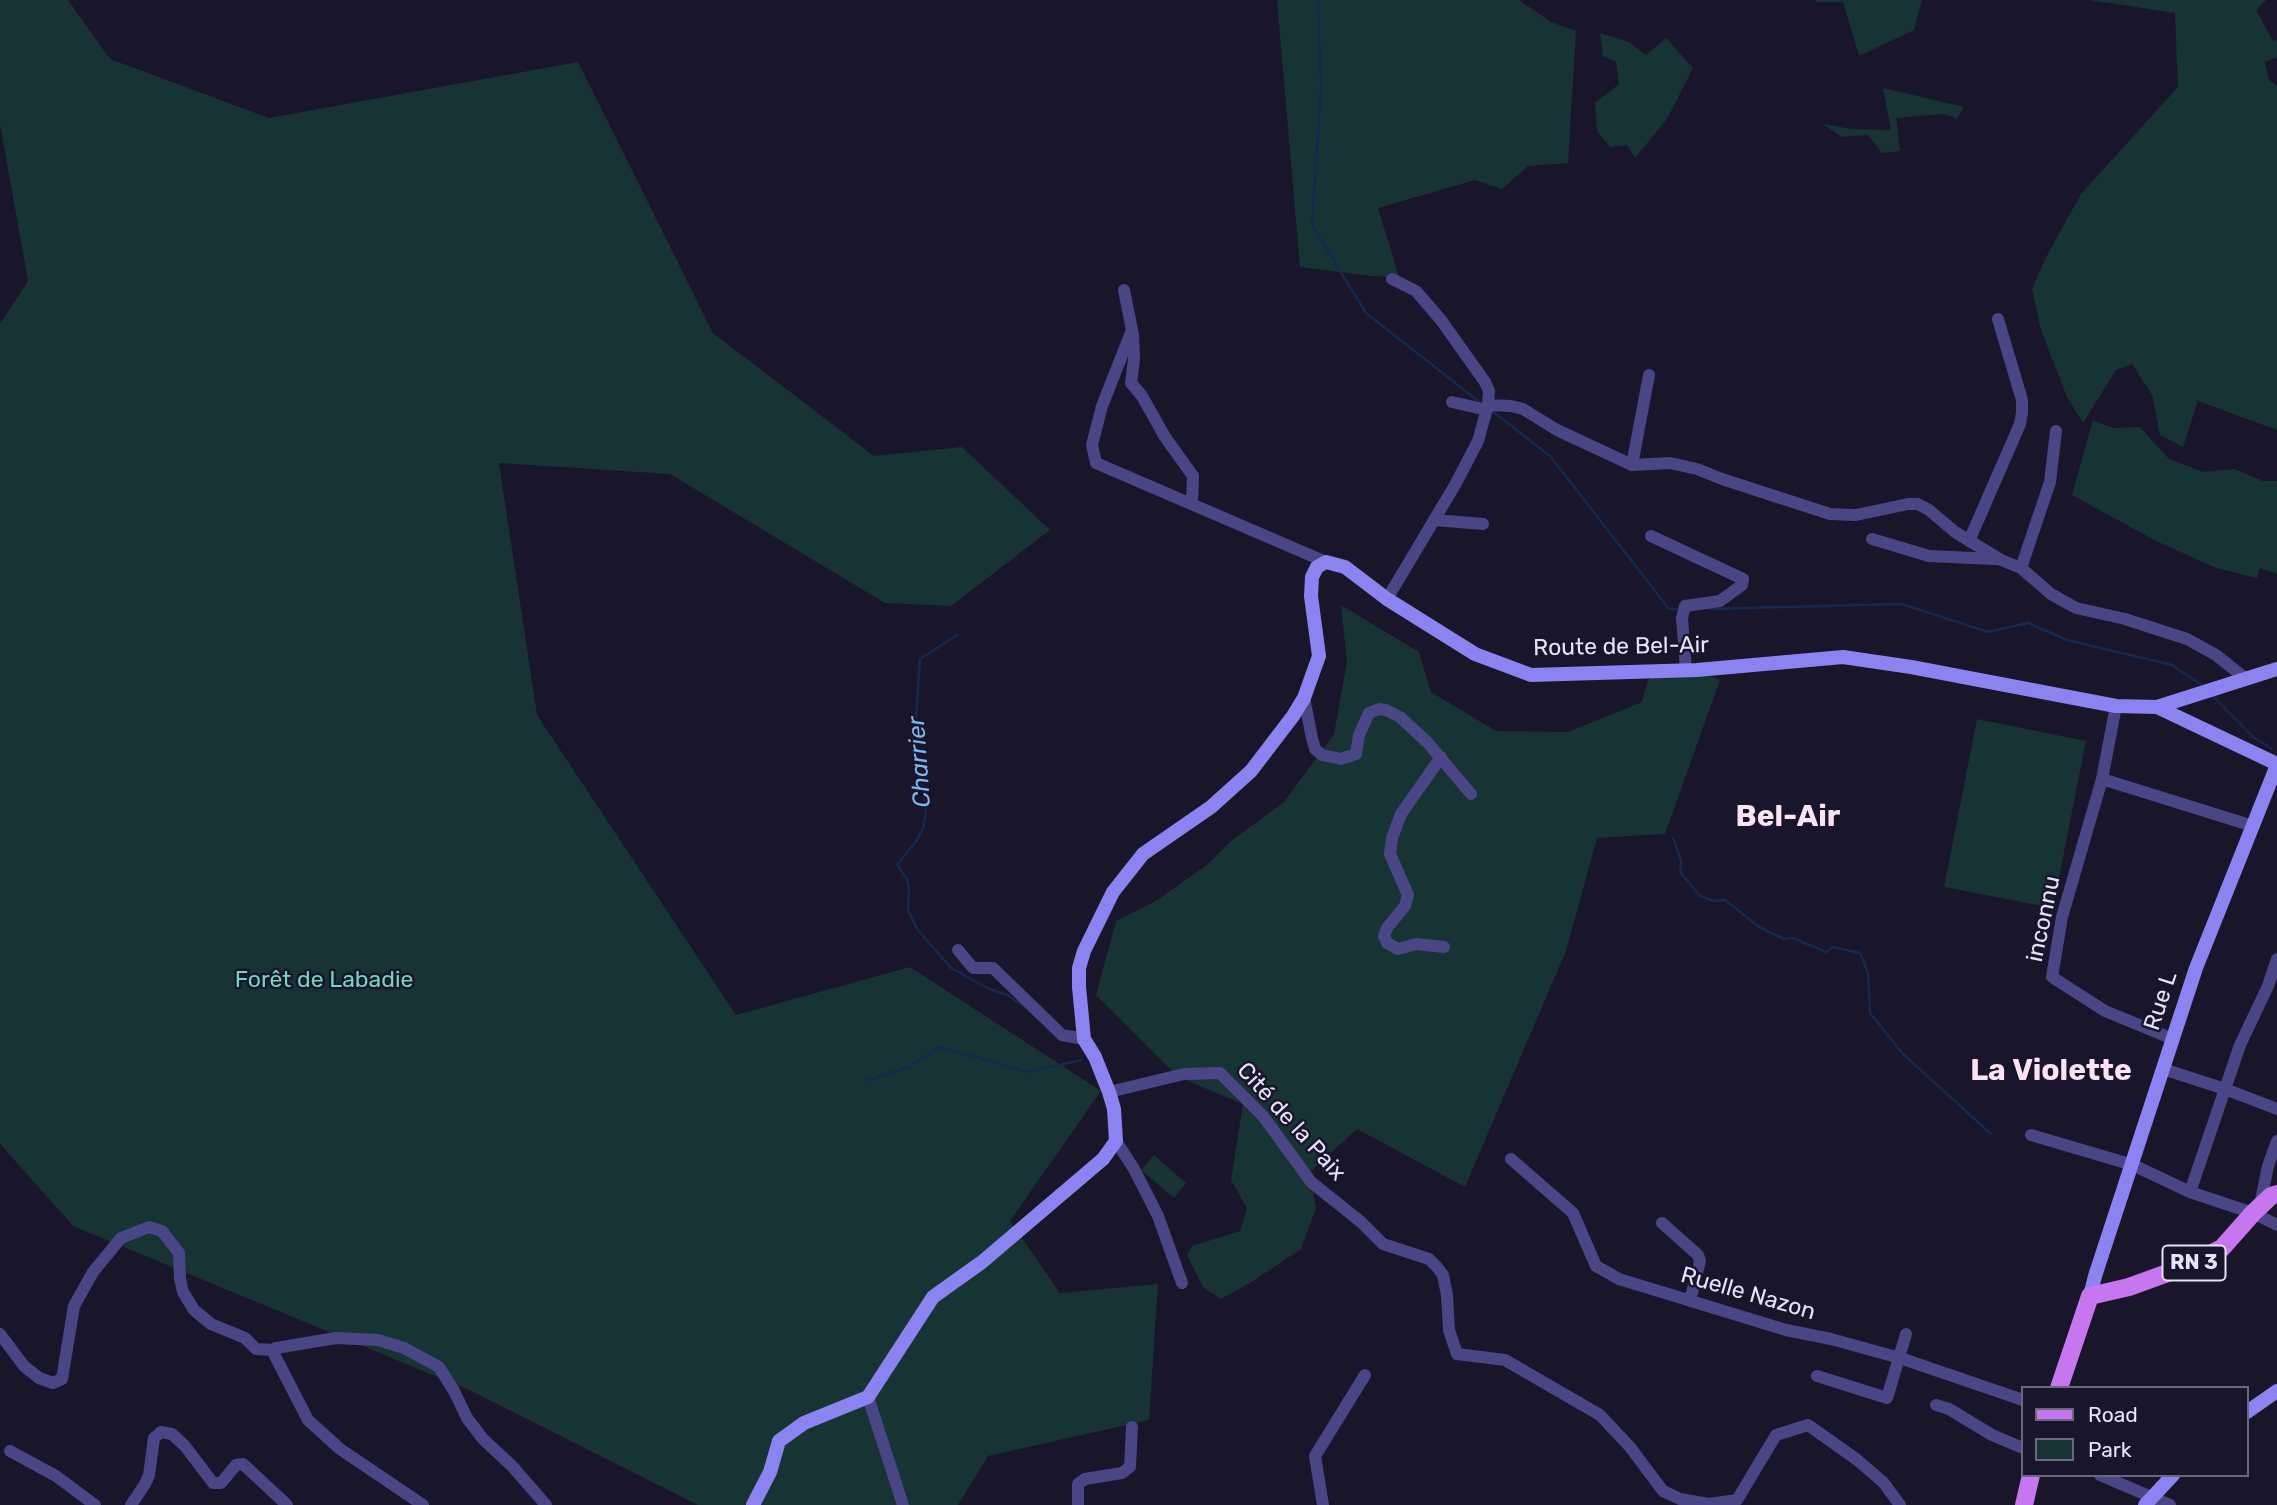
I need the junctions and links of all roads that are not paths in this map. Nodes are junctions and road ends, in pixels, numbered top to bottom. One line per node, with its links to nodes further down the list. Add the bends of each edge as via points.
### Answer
1 (1392, 279): 7 (street, via 1416,291 1441,320 1485,382)
2 (1124, 290): 4 (street)
3 (1998, 319): 15 (street, via 2022,413)
4 (1132, 330): 10 (street, via 1131,383 1193,476); 10 (street, via 1102,407 1092,445 1094,459)
5 (1649, 375): 9 (street)
6 (1452, 402): 7 (street)
7 (1488, 407): 9 (street, via 1523,409); 11 (street, via 1478,441)
8 (2056, 431): 18 (street, via 2050,482)
9 (1632, 465): 15 (street, via 1670,463 1697,468 1830,514 1856,515 1918,504)
10 (1192, 503): 17 (street)
11 (1434, 520): 12 (street); 19 (street)
12 (1483, 524)
13 (1651, 536): 21 (street, via 1743,579 1720,601 1684,609)
14 (1872, 539): 16 (street, via 1929,556)
15 (1969, 541): 16 (street)
16 (2001, 559): 18 (street)
17 (1326, 562): 19 (street, Route de Bel-Air, via 1345,567); 23 (street, via 1312,577 1319,656)
18 (2021, 568): 22 (street, via 2076,608 2187,639)
19 (1387, 599): 21 (street, Route de Bel-Air, via 1475,654 1531,675)
20 (2277, 669): 22 (street, Route de Bel-Air)
21 (1686, 670): 24 (street, Route de Bel-Air, via 1843,657)
22 (2245, 678): 25 (street, Route de Bel-Air)
23 (1304, 698): 26 (street, via 1315,749 1322,755 1341,759 1356,754 1369,713 1379,709 1400,717); 34 (street, via 1251,771 1212,807 1143,854 1113,892 1079,968)
24 (2116, 706): 25 (street, Route de Bel-Air); 28 (street, inconnu)
25 (2157, 707): 27 (street)
26 (1441, 757): 29 (street); 31 (street, via 1401,814 1392,838 1390,854 1408,895 1384,936 1398,949 1416,944)
27 (2277, 765): 30 (street, Rue L)
28 (2102, 779): 30 (street); 35 (street, inconnu, via 2062,917 2052,977 2105,1011)
29 (1471, 794)
30 (2253, 826): 35 (street, Rue L)
31 (1444, 947)
32 (958, 950): 34 (street, via 973,968 993,968 1062,1035)
33 (2277, 959): 37 (street)
34 (1084, 1039): 38 (street)
35 (2173, 1039): 36 (street, Rue L)
36 (2163, 1069): 37 (street); 44 (street, Rue L)
37 (2225, 1088): 39 (street); 45 (street)
38 (1109, 1092): 41 (street); 81 (street, Cité de la Paix, via 1184,1074 1220,1073 1263,1116 1311,1182 1383,1244 1429,1259 1443,1275 1449,1330 1457,1354 1505,1360 1600,1415 1663,1490 1680,1499 1709,1504 1737,1500 1776,1435 1808,1425 1883,1482)
39 (2277, 1109)
40 (2031, 1135): 44 (street)
41 (1116, 1141): 50 (street, via 1158,1216); 61 (street, via 1103,1159 982,1262 933,1297)
42 (2277, 1141): 47 (street)
43 (1511, 1159): 52 (street, Ruelle Nazon, via 1573,1213 1596,1266 1619,1279)
44 (2133, 1165): 45 (street); 51 (street, Rue L)
45 (2190, 1192): 47 (street)
46 (2277, 1195): 47 (main road, RN 3)
47 (2257, 1209): 49 (street); 51 (main road, RN 3, via 2213,1253 2184,1268)
48 (1662, 1223): 52 (street, via 1698,1255)
49 (2277, 1225)
50 (1182, 1283)
51 (2090, 1296): 59 (main road)
52 (1690, 1301): 56 (street, Ruelle Nazon)
53 (0, 1334): 55 (street, via 39,1378 53,1383 62,1379 74,1306 93,1272 121,1238 149,1227 162,1231 179,1253 183,1292 194,1310 256,1349)
54 (1906, 1334): 56 (street)
55 (274, 1350): 75 (street, via 309,1420 340,1449); 76 (street, via 336,1338 378,1340 439,1367 483,1439)
56 (1900, 1358): 58 (street, via 1887,1398); 62 (street, Ruelle Nazon)
57 (1366, 1374): 80 (street, via 1315,1456)
58 (1817, 1376)
59 (2060, 1386)
60 (2277, 1391): 64 (street)
61 (868, 1397): 77 (street, via 804,1423 779,1441); 78 (street)
62 (2022, 1400)
63 (1936, 1405): 66 (street)
64 (2249, 1411)
65 (1132, 1427): 79 (street, via 1130,1467 1126,1472 1078,1483)
66 (2022, 1448)
67 (10, 1451): 73 (street, via 57,1476)
68 (2031, 1477): 82 (main road)
69 (2104, 1477): 71 (street)
70 (2171, 1477): 71 (street)
71 (2148, 1500): 83 (street)
72 (281, 1502): 74 (street, via 240,1464 221,1483 213,1483 185,1446 172,1434 161,1432 155,1438 145,1484)
73 (95, 1505)
74 (131, 1505)
75 (423, 1505)
76 (546, 1505)
77 (753, 1505)
78 (903, 1505)
79 (1078, 1505)
80 (1323, 1505)
81 (1900, 1505)
82 (2024, 1505)
83 (2170, 1505)

